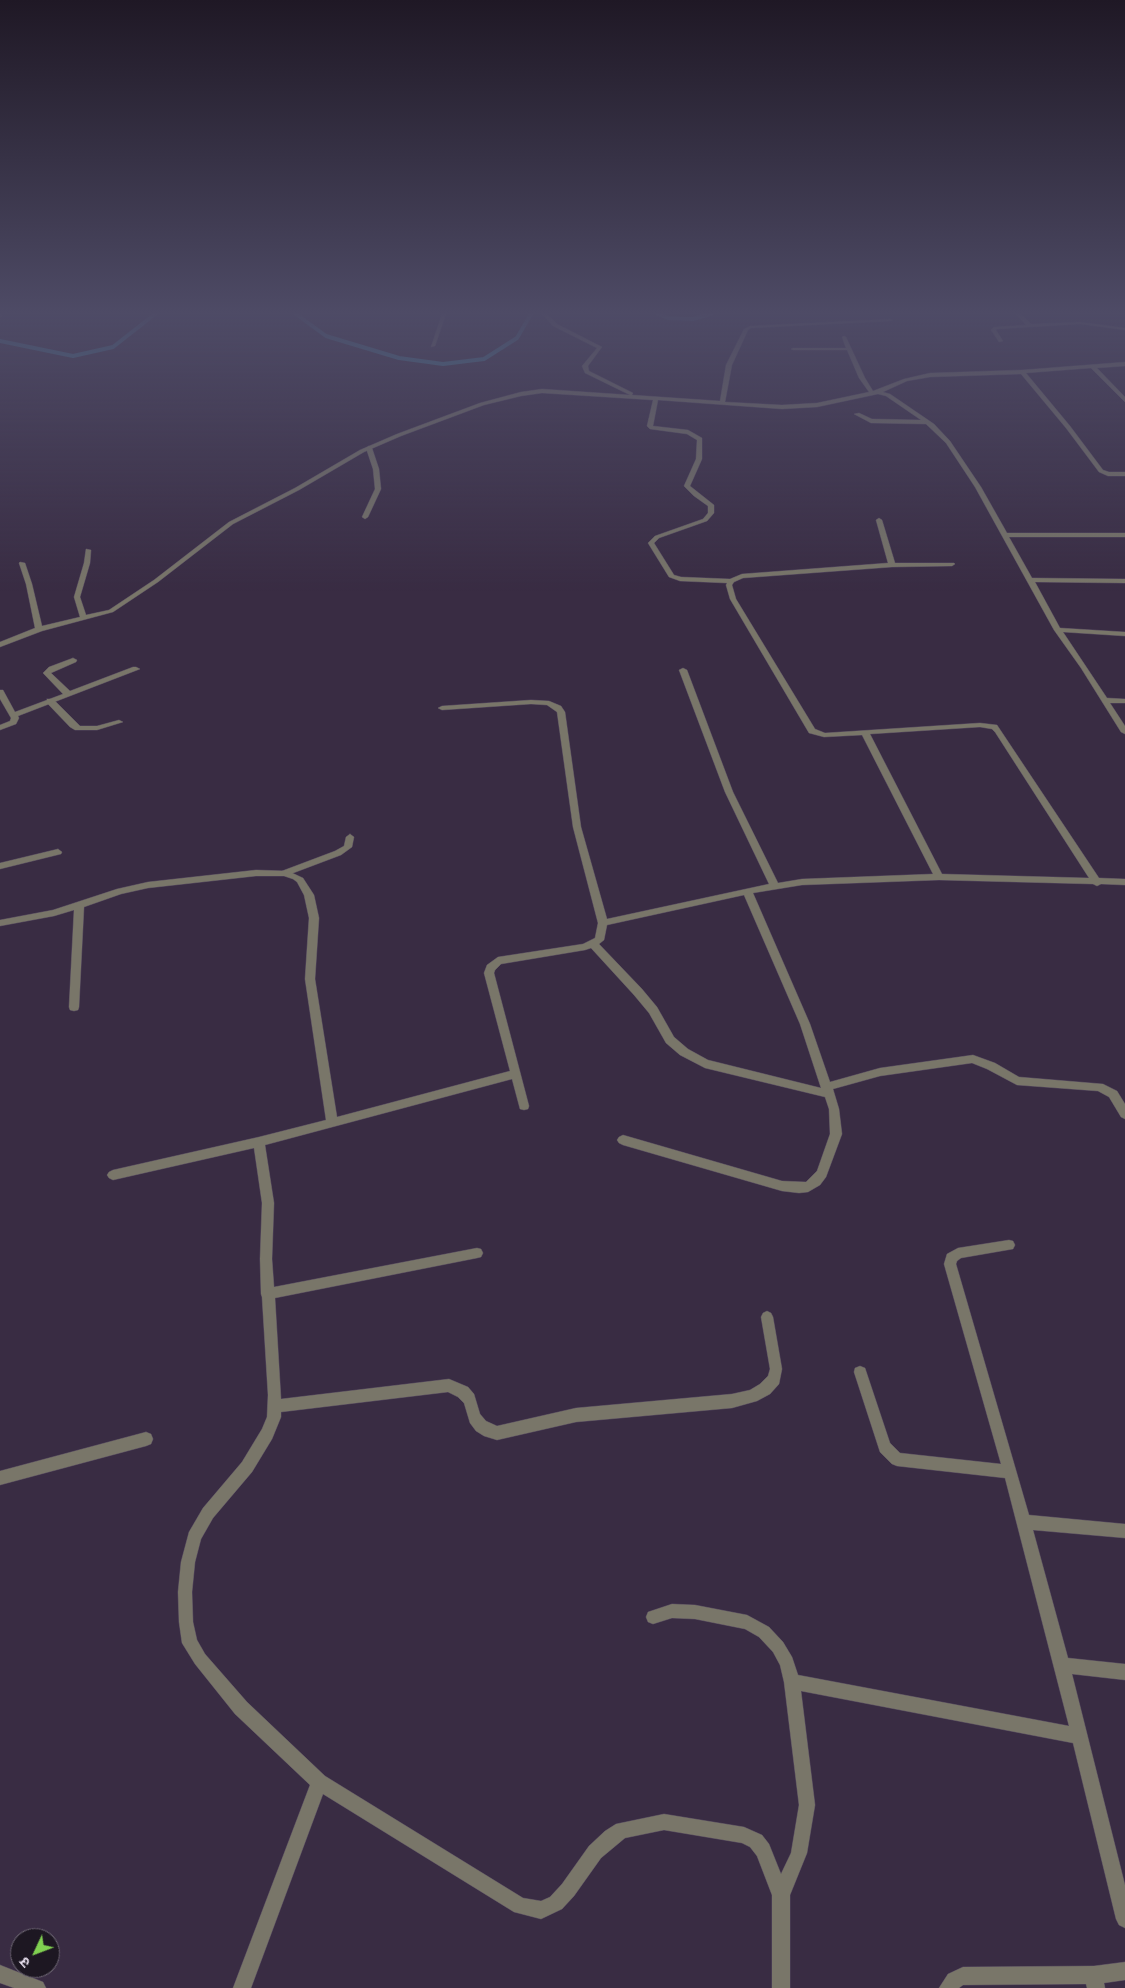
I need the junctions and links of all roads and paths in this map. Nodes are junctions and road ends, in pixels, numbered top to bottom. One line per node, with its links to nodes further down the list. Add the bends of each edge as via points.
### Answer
1 (478, 407): 7 (street)
2 (654, 407): 18 (street, via 652,428 688,432 700,439 699,459 687,486 711,505 711,513 705,520 658,537 651,543 671,576)
3 (905, 407): 6 (street)
4 (1051, 407): 8 (street, via 1101,472)
5 (857, 414): 6 (street, via 871,421)
6 (927, 422): 11 (street, via 948,442)
7 (369, 448): 9 (street, via 378,489); 20 (street, via 232,523 120,606)
8 (1125, 474)
9 (366, 517)
10 (879, 520): 16 (street)
11 (1005, 535): 12 (street); 17 (street)
12 (1125, 535)
13 (88, 550): 20 (street, via 78,597)
14 (22, 563): 21 (street)
15 (952, 564): 16 (street)
16 (892, 565): 18 (street, via 742,576)
17 (1030, 580): 19 (street); 22 (street)
18 (731, 581): 37 (street, via 733,599 812,730 824,735)
19 (1125, 581)
20 (84, 619): 21 (street)
21 (39, 629): 24 (street)
22 (1058, 630): 23 (street); 30 (street)
23 (1125, 634)
24 (1, 642)
25 (72, 660): 29 (street, via 48,673)
26 (136, 670): 29 (street)
27 (683, 670): 46 (street, via 729,792)
28 (0, 692): 34 (street)
29 (68, 694): 31 (street)
30 (1106, 700): 32 (street); 38 (street)
31 (50, 701): 34 (street); 35 (street, via 78,728 97,728)
32 (1125, 701)
33 (442, 708): 50 (street, via 532,702 549,703 561,712 577,827)
34 (14, 715): 36 (street, via 14,721)
35 (119, 722)
36 (0, 728)
37 (865, 732): 43 (street); 44 (street, via 980,725 994,727)
38 (1125, 732)
39 (350, 837): 42 (street, via 348,847 338,853)
40 (58, 852): 41 (street)
41 (0, 866)
42 (285, 873): 48 (street, via 256,872 148,885); 57 (street, via 296,876 305,886 314,918 310,979)
43 (939, 877): 44 (street); 46 (street, via 802,882)
44 (1098, 882): 45 (street)
45 (1125, 882)
46 (775, 887): 47 (street)
47 (747, 891): 50 (street); 54 (street, via 804,1024)
48 (79, 905): 49 (street); 52 (street)
49 (0, 923)
50 (603, 923): 51 (street, via 599,940)
51 (593, 944): 53 (street, via 498,960 490,968); 54 (street, via 643,998 670,1040 684,1052 705,1064)
52 (74, 1007)
53 (516, 1074): 55 (street); 57 (street)
54 (827, 1091): 56 (street, via 880,1072 973,1059 1017,1081 1099,1086 1113,1094); 58 (street, via 834,1109 836,1134 822,1174 808,1187 782,1186)
55 (524, 1106)
56 (1125, 1114)
57 (332, 1122): 59 (street)
58 (623, 1140)
59 (259, 1142): 60 (street); 63 (street, via 268,1203)
60 (112, 1175)
61 (1009, 1245): 68 (street, via 958,1254 950,1264)
62 (477, 1253): 63 (street)
63 (267, 1294): 66 (street)
64 (767, 1317): 66 (street, via 776,1369 774,1380 752,1396 732,1401 576,1415 497,1433 481,1426 464,1392 449,1385)
65 (860, 1372): 68 (street, via 885,1447 897,1459)
66 (276, 1406): 77 (street, via 259,1450 208,1513 194,1537 188,1562 186,1622 190,1643 200,1659 241,1708)
67 (146, 1439): 69 (street)
68 (1010, 1472): 70 (street)
69 (0, 1478)
70 (1024, 1522): 71 (street); 73 (street)
71 (1125, 1531)
72 (653, 1617): 75 (street, via 672,1611 696,1612 747,1622 764,1632 778,1647 788,1662)
73 (1062, 1665): 74 (street); 76 (street)
74 (1125, 1672)
75 (792, 1682): 76 (street); 78 (street, via 807,1805 799,1853)
76 (1080, 1736): 79 (street)
77 (319, 1782): 78 (street, via 520,1906 541,1910 556,1903 595,1852 611,1837 622,1830 664,1822 744,1834 756,1841 771,1866); 84 (street)
78 (781, 1895): 85 (street)
79 (1125, 1919)
80 (1125, 1971): 82 (street)
81 (0, 1974): 83 (street)
82 (1095, 1982): 86 (street, via 963,1976)
83 (37, 1988)
84 (242, 1988)
85 (781, 1988)
86 (948, 1988)

